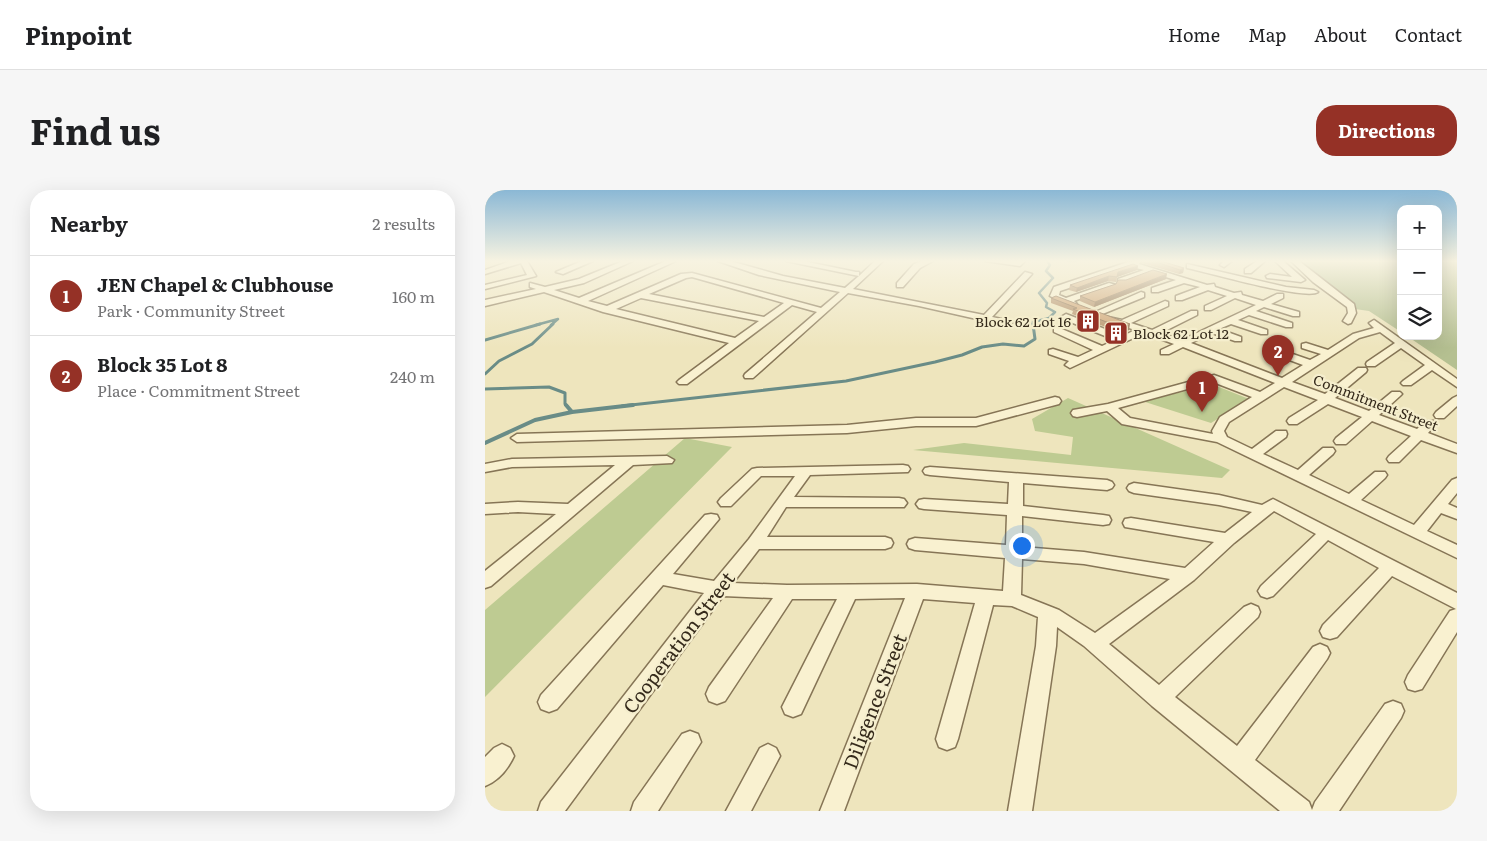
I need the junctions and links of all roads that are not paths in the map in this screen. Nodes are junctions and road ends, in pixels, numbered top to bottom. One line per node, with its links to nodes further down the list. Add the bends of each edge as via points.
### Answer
1 (540, 290): 27 (street)
2 (547, 290): 25 (street)
3 (606, 290): 25 (street)
4 (652, 290): 18 (street)
5 (750, 290): 24 (street)
6 (842, 290): 16 (street)
7 (1013, 290): 41 (street)
8 (1057, 290): 26 (street, via 1054,296)
9 (1098, 290): 26 (street)
10 (1202, 290): 23 (street)
11 (1214, 290): 21 (street)
12 (1246, 290): 21 (street)
13 (1291, 290): 14 (street, via 1317,294)
14 (1312, 290)
15 (1329, 290): 40 (street, via 1351,306)
16 (847, 291): 34 (street); 41 (street)
17 (495, 293): 20 (street)
18 (641, 295): 32 (street); 42 (street)
19 (1141, 295): 33 (street)
20 (485, 296)
21 (1234, 296): 30 (street); 31 (street)
22 (1280, 296): 30 (street)
23 (1179, 298)
24 (792, 301): 34 (street); 42 (street)
25 (578, 302): 32 (street)
26 (1065, 302): 33 (street, Commitment Street)
27 (485, 303)
28 (1297, 303): 35 (street)
29 (1165, 304): 45 (street)
30 (1262, 304): 35 (street); 36 (street)
31 (1207, 308)
32 (606, 310): 53 (street)
33 (1089, 310): 45 (street, Commitment Street)
34 (823, 311): 64 (street)
35 (1283, 311): 38 (street)
36 (1249, 312): 43 (street); 46 (street)
37 (1194, 313): 49 (street)
38 (1296, 314)
39 (1066, 317): 51 (street)
40 (1350, 317)
41 (986, 318): 44 (street)
42 (765, 320): 53 (street)
43 (1232, 321): 48 (street); 50 (street)
44 (1008, 323)
45 (1122, 323): 49 (street, Commitment Street)
46 (1289, 325)
47 (1057, 330): 57 (street)
48 (1213, 330): 52 (street); 55 (street)
49 (1148, 331): 51 (street); 55 (street, Commitment Street)
50 (1264, 332)
51 (1122, 339): 57 (street)
52 (1238, 339)
53 (738, 342): 65 (street)
54 (1402, 343): 61 (street, via 1376,325 1366,332 1350,334); 63 (street); 71 (street)
55 (1184, 344): 59 (street); 66 (street, Commitment Street, via 1247,363)
56 (1306, 346): 61 (street)
57 (1100, 349): 58 (street, via 1074,363)
58 (1053, 352)
59 (1165, 352)
60 (1280, 353): 62 (street)
61 (1328, 353): 62 (street)
62 (1313, 365): 66 (street)
63 (1432, 365): 67 (street); 68 (street)
64 (749, 376)
65 (683, 382)
66 (1284, 383): 70 (street); 71 (street, Commitment Street)
67 (1407, 384)
68 (1457, 384)
69 (1396, 394): 76 (street)
70 (1261, 397): 74 (street, via 1214,378); 81 (street, via 1224,420 1218,431)
71 (1327, 398): 76 (street, Commitment Street); 77 (street)
72 (1457, 400): 79 (street)
73 (1055, 401): 80 (street, via 976,422 916,422 847,429)
74 (1109, 407): 75 (street); 81 (street, via 1126,421)
75 (1077, 413)
76 (1371, 416): 79 (street, Commitment Street); 82 (street)
77 (1293, 422)
78 (1281, 434): 85 (street)
79 (1418, 434): 83 (street, Commitment Street); 86 (street)
80 (517, 438)
81 (1221, 439): 85 (street)
82 (1341, 441)
83 (1457, 449)
84 (1328, 451): 95 (street)
85 (1252, 455): 95 (street)
86 (1394, 459)
87 (667, 460): 88 (street)
88 (629, 461): 89 (street, via 512,464); 106 (street)
89 (485, 468)
90 (903, 469): 92 (street)
91 (930, 471): 94 (street)
92 (805, 472): 100 (street, via 757,472); 101 (street, Cooperation Street)
93 (1380, 475): 99 (street)
94 (1015, 477): 97 (street); 107 (street)
95 (1299, 477): 99 (street)
96 (1457, 483): 104 (street)
97 (1107, 485)
98 (1134, 488): 108 (street)
99 (1351, 501): 114 (street)
100 (726, 502)
101 (782, 502): 102 (street); 117 (street, Cooperation Street)
102 (899, 503)
103 (924, 504): 107 (street)
104 (1439, 506): 109 (street); 114 (street)
105 (485, 509): 106 (street)
106 (571, 509): 122 (street)
107 (1015, 510): 111 (street); 119 (street)
108 (1264, 510): 113 (street, via 1273,504); 115 (street)
109 (1457, 514)
110 (711, 519): 125 (street)
111 (1103, 520)
112 (1131, 523): 115 (street)
113 (1327, 532): 123 (street); 128 (street)
114 (1416, 533): 120 (street)
115 (1228, 539): 124 (street)
116 (885, 543): 117 (street)
117 (755, 544): 127 (street, Cooperation Street)
118 (915, 544): 119 (street)
119 (1013, 551): 124 (street, via 1084,558); 133 (street)
120 (1457, 552)
121 (485, 565): 122 (street)
122 (504, 565): 126 (street)
123 (1391, 566): 134 (street); 138 (street)
124 (1188, 575): 139 (street)
125 (661, 578): 127 (street); 144 (street)
126 (485, 581)
127 (718, 589): 129 (street); 153 (street, Cooperation Street)
128 (1267, 591)
129 (787, 592): 130 (street); 142 (street)
130 (849, 592): 131 (street); 145 (street)
131 (917, 592): 132 (street); 156 (street, Diligence Street)
132 (986, 597): 133 (street); 147 (street)
133 (1012, 599): 136 (street, via 1027,602)
134 (1457, 602)
135 (1251, 612): 143 (street)
136 (1048, 613): 139 (street); 157 (street, via 1046,646)
137 (1457, 616): 141 (street)
138 (1330, 631)
139 (1094, 644): 143 (street)
140 (1320, 653): 151 (street)
141 (1415, 682)
142 (717, 694)
143 (1159, 698): 151 (street)
144 (549, 702)
145 (793, 707)
146 (1393, 711): 159 (street)
147 (947, 739)
148 (690, 742): 154 (street)
149 (501, 756): 152 (street)
150 (768, 756): 155 (street)
151 (1239, 762): 158 (street)
152 (485, 774)
153 (550, 811)
154 (643, 811)
155 (738, 811)
156 (832, 811)
157 (1020, 811)
158 (1300, 811)
159 (1324, 811)

